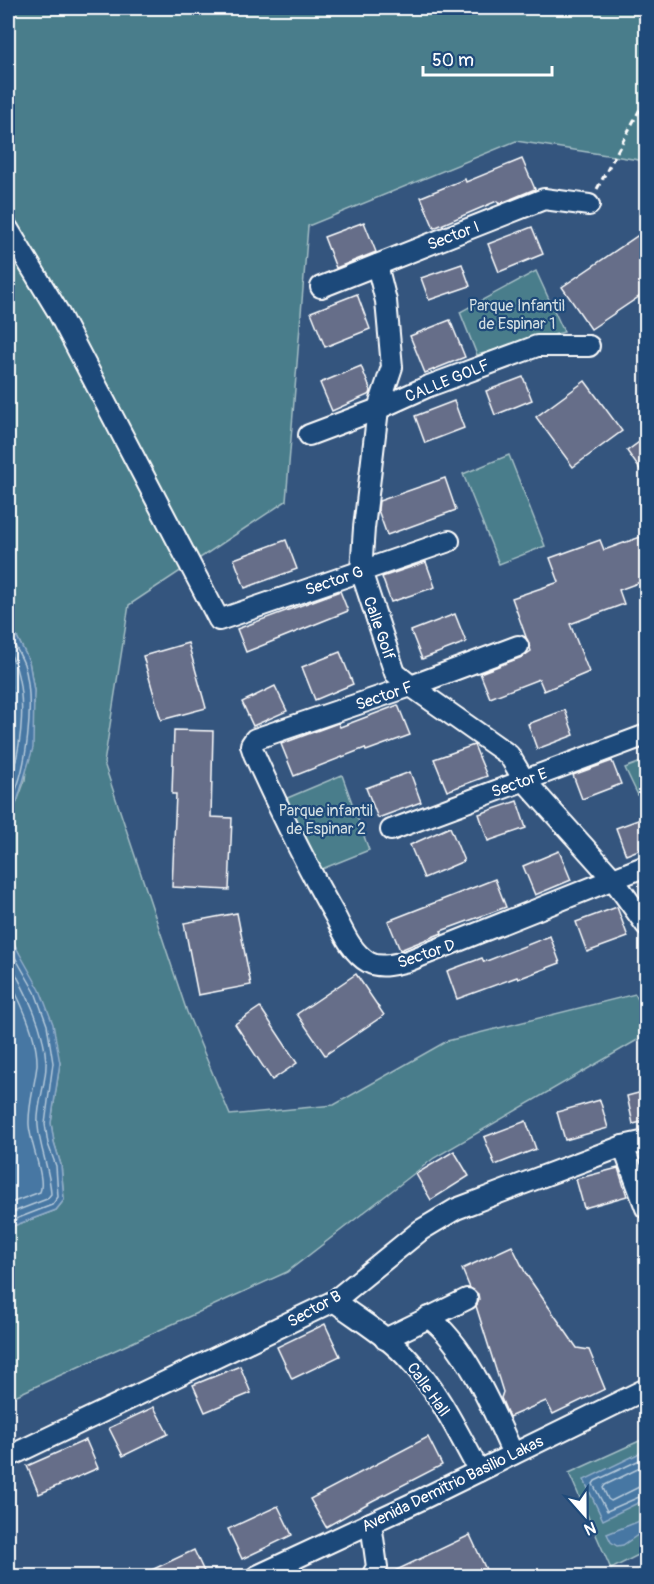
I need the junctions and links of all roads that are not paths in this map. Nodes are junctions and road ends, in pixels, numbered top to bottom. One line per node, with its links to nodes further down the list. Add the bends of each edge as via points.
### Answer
1 (588, 205): 3 (street, Sector I, via 544,199)
2 (8, 229): 9 (street, Sector G, via 57,310 219,620)
3 (377, 265): 4 (street, Sector I); 6 (street, Calle Golf, via 386,301 392,367)
4 (321, 287)
5 (589, 346): 6 (street, CALLE GOLF, via 537,346)
6 (378, 409): 7 (street, CALLE GOLF); 9 (street, Calle Golf)
7 (309, 435)
8 (449, 541): 9 (street, Sector G)
9 (361, 571): 11 (street, Calle Golf, via 395,673)
10 (518, 646): 11 (street, Sector F)
11 (411, 686): 13 (street, Sector F, via 255,739); 14 (street, Calle Golf, via 509,755)
12 (646, 735): 14 (street, Sector E)
13 (251, 745): 17 (street, Sector D, via 305,865 359,956 371,964 387,966 408,961)
14 (524, 780): 15 (street, Sector E); 17 (street, Calle Golf)
15 (392, 830)
16 (646, 866): 17 (street, Sector D)
17 (613, 879): 18 (street, Calle Golf)
18 (646, 925)
19 (646, 1141): 20 (street, Sector B)
20 (623, 1146): 21 (street); 23 (street, Sector B, via 456,1209 421,1230)
21 (646, 1208)
22 (467, 1299): 24 (street)
23 (334, 1301): 25 (street, Calle Hall); 28 (street, Sector B)
24 (428, 1317): 25 (street); 27 (street, via 440,1325 463,1354)
25 (385, 1339): 29 (street, Calle Hall, via 424,1377)
26 (646, 1389): 27 (street, Avenida Demitrio Basilio Lakas)
27 (513, 1454): 29 (street, Avenida Demitrio Basilio Lakas)
28 (8, 1457)
29 (479, 1470): 30 (street, Avenida Demitrio Basilio Lakas)
30 (371, 1523): 31 (street, Avenida Demitrio Basilio Lakas); 33 (street, via 377,1567)
31 (284, 1571): 32 (street, Avenida Demitrio Basilio Lakas)
32 (256, 1576)
33 (372, 1576)

